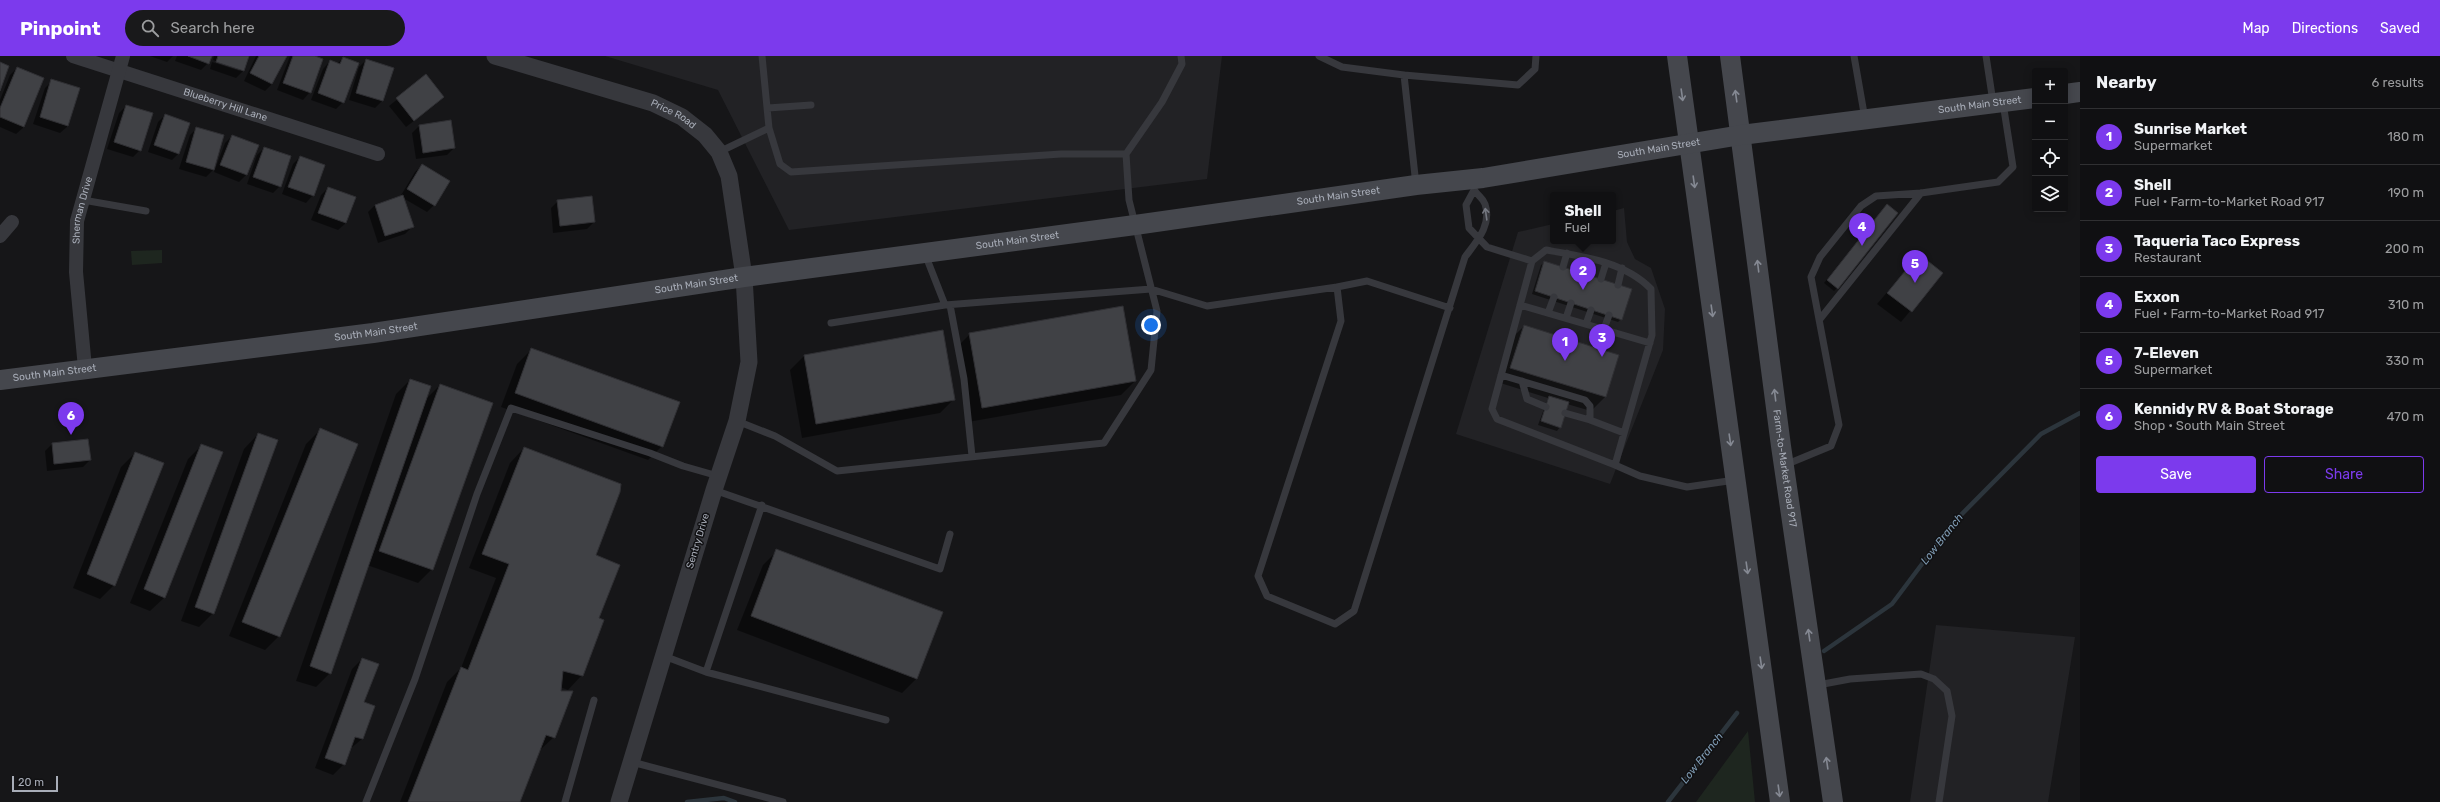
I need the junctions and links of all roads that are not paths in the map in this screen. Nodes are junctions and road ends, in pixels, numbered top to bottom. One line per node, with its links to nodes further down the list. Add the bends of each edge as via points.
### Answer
1 (73, 56): 12 (street, Blueberry Hill Lane)
2 (123, 56): 12 (street, Sherman Drive)
3 (495, 56): 24 (street, Price Road, via 653,104 682,117 705,135)
4 (762, 56): 19 (lane)
5 (1182, 56): 26 (lane, via 1182,64 1162,102)
6 (1319, 56): 13 (lane, via 1342,67)
7 (1536, 56): 13 (lane, via 1535,69 1518,85)
8 (1677, 56): 23 (main road, one-way to 23)
9 (1730, 56): 22 (main road, Farm-to-Market Road 917, one-way to 9)
10 (1854, 56): 20 (lane)
11 (1986, 56): 17 (lane)
12 (118, 71): 25 (street, Blueberry Hill Lane); 30 (street, Sherman Drive)
13 (1404, 75): 27 (lane)
14 (2080, 92): 15 (main road)
15 (2068, 94)
16 (2032, 98): 17 (main road, South Main Street)
17 (1998, 103): 20 (main road, South Main Street); 29 (lane, via 2013,168 1998,182)
18 (811, 105): 19 (lane)
19 (768, 108): 21 (lane)
20 (1865, 121): 22 (main road, South Main Street)
21 (769, 128): 24 (lane); 26 (lane, via 780,164 790,172 1061,154)
22 (1741, 135): 23 (main road, South Main Street); 74 (main road, Farm-to-Market Road 917, one-way to 22)
23 (1689, 143): 28 (main road, South Main Street); 75 (main road, one-way to 75)
24 (719, 152): 44 (street, Price Road, via 729,176)
25 (378, 154)
26 (1126, 154): 33 (lane, via 1129,200)
27 (1416, 185): 28 (main road, South Main Street); 33 (main road, South Main Street)
28 (1472, 185): 35 (lane, via 1466,205 1469,228); 35 (lane, one-way to 28, via 1487,223 1484,202)
29 (1921, 193): 58 (lane); 58 (lane, via 1876,196 1861,206 1820,257 1811,277)
30 (83, 200): 31 (lane); 63 (street, Sherman Drive, via 77,221 76,272)
31 (146, 211)
32 (12, 222): 34 (street)
33 (1135, 225): 36 (main road, South Main Street); 48 (lane)
34 (0, 236)
35 (1479, 238): 39 (lane, via 1487,247); 53 (lane, via 1465,257)
36 (925, 254): 44 (main road, South Main Street); 51 (lane)
37 (1567, 254): 38 (lane); 39 (lane, via 1546,250); 41 (lane)
38 (1585, 259): 40 (lane); 43 (lane)
39 (1532, 261): 52 (lane)
40 (1606, 263): 42 (lane); 45 (lane)
41 (1563, 267)
42 (1622, 268): 46 (lane); 62 (lane, via 1640,278 1651,290)
43 (1582, 273)
44 (744, 277): 63 (main road, South Main Street, via 373,333); 70 (street, Sentry Drive, via 749,362)
45 (1601, 279)
46 (1618, 285)
47 (1337, 287): 48 (lane, via 1207,306); 53 (lane, via 1367,281); 53 (lane, via 1341,321 1258,576 1267,596 1335,624 1354,612)
48 (1151, 289): 51 (lane); 72 (lane, via 1156,311 1151,370 1104,443)
49 (1554, 297): 55 (lane)
50 (1571, 303): 57 (lane)
51 (947, 305): 59 (lane); 72 (lane, via 964,379)
52 (1520, 305): 55 (lane); 64 (lane)
53 (1450, 308)
54 (1591, 310): 60 (lane)
55 (1548, 313): 57 (lane)
56 (1609, 315): 61 (lane)
57 (1566, 318): 60 (lane)
58 (1820, 319): 74 (lane, via 1839,425 1831,446)
59 (831, 323)
60 (1586, 324): 61 (lane)
61 (1604, 329): 62 (lane)
62 (1650, 342): 71 (lane)
63 (85, 368): 65 (main road, South Main Street)
64 (1501, 375): 66 (lane); 73 (lane, via 1492,409 1497,419)
65 (0, 380)
66 (1522, 381): 67 (lane, via 1527,399); 69 (lane, via 1585,400 1590,406)
67 (1546, 407)
68 (1565, 413): 69 (lane)
69 (1590, 420): 71 (lane)
70 (737, 421): 72 (lane, via 775,436 837,471); 76 (street, Sentry Drive)
71 (1624, 433): 73 (lane)
72 (972, 456)
73 (1615, 465): 75 (lane, via 1640,476 1686,487)
74 (1784, 466): 81 (main road, Farm-to-Market Road 917, one-way to 74)
75 (1735, 480): 89 (main road, one-way to 89)
76 (716, 483): 77 (lane); 79 (street, Sentry Drive); 85 (lane, via 650,453 510,408 477,494 415,679)
77 (762, 505): 78 (lane, via 940,569); 80 (lane)
78 (950, 534)
79 (664, 656): 80 (lane); 84 (street, Sentry Drive)
80 (706, 672): 83 (lane)
81 (1816, 686): 90 (main road, Farm-to-Market Road 917, one-way to 81); 91 (lane, via 1850,678 1921,674 1942,687 1946,691 1952,716)
82 (594, 700): 86 (lane)
83 (886, 720)
84 (631, 762): 87 (street, Sentry Drive); 88 (lane)
85 (366, 802)
86 (565, 802)
87 (619, 802)
88 (784, 802)
89 (1780, 802)
90 (1833, 802)
91 (1939, 802)

